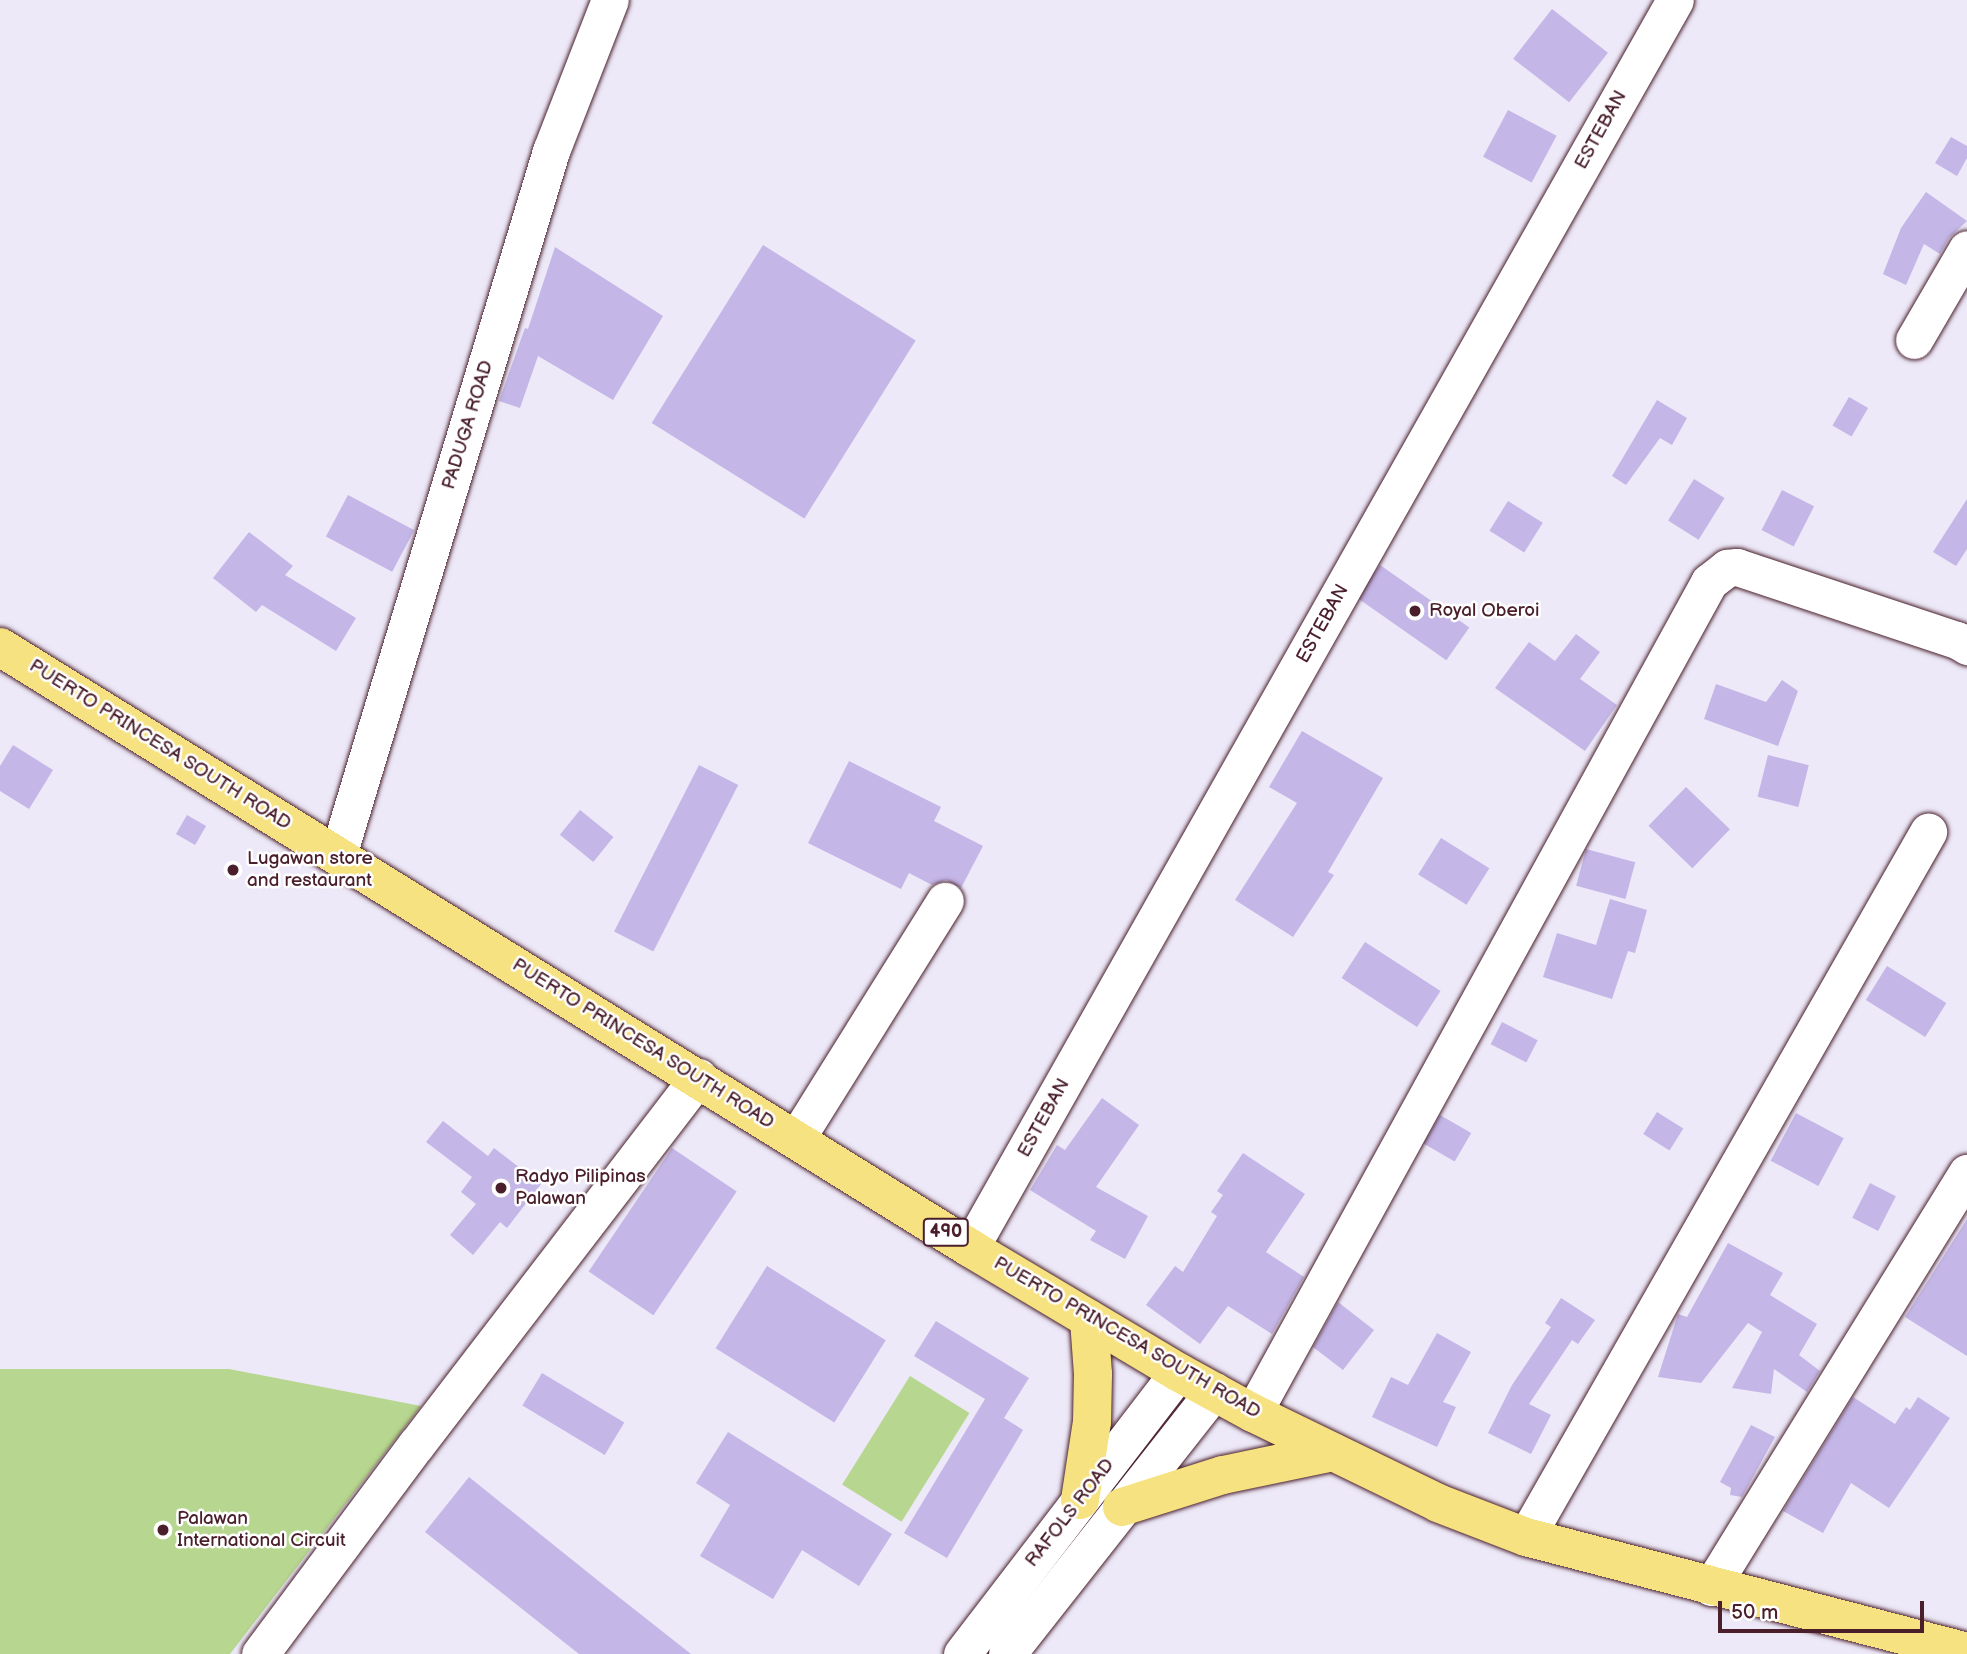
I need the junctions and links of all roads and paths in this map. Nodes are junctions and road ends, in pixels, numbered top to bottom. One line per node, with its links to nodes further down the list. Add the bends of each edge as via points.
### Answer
1 (610, 0): 8 (street, PADUGA ROAD, via 551,151)
2 (1675, 0): 13 (street, ESTEBAN)
3 (1965, 258): 4 (street)
4 (1914, 340)
5 (1964, 636): 17 (street, via 1737,567 1727,568 1709,582)
6 (0, 647): 8 (main road, PUERTO PRINCESA SOUTH ROAD / 490)
7 (1928, 832): 21 (street)
8 (338, 855): 10 (main road, PUERTO PRINCESA SOUTH ROAD / 490)
9 (945, 901): 11 (street)
10 (698, 1077): 11 (main road, PUERTO PRINCESA SOUTH ROAD / 490); 24 (street)
11 (796, 1139): 13 (main road, PUERTO PRINCESA SOUTH ROAD / 490)
12 (1967, 1173): 22 (street)
13 (970, 1248): 14 (main road, PUERTO PRINCESA SOUTH ROAD / 490)
14 (1089, 1319): 15 (main road, PUERTO PRINCESA SOUTH ROAD / 490); 19 (main road, via 1092,1422)
15 (1178, 1372): 16 (main road, PUERTO PRINCESA SOUTH ROAD / 490); 19 (street, RAFOLS ROAD)
16 (1214, 1391): 17 (main road, PUERTO PRINCESA SOUTH ROAD / 490); 20 (street, RAFOLS ROAD)
17 (1253, 1413): 18 (main road, PUERTO PRINCESA SOUTH ROAD / 490)
18 (1333, 1452): 20 (main road, via 1223,1475); 21 (main road, PUERTO PRINCESA SOUTH ROAD / 490, via 1438,1503)
19 (1080, 1500): 25 (street, RAFOLS ROAD)
20 (1122, 1507): 26 (street, RAFOLS ROAD)
21 (1526, 1537): 22 (main road, PUERTO PRINCESA SOUTH ROAD / 490)
22 (1711, 1587): 23 (main road, PUERTO PRINCESA SOUTH ROAD / 490)
23 (1966, 1653)
24 (260, 1654)
25 (962, 1654)
26 (1007, 1654)

